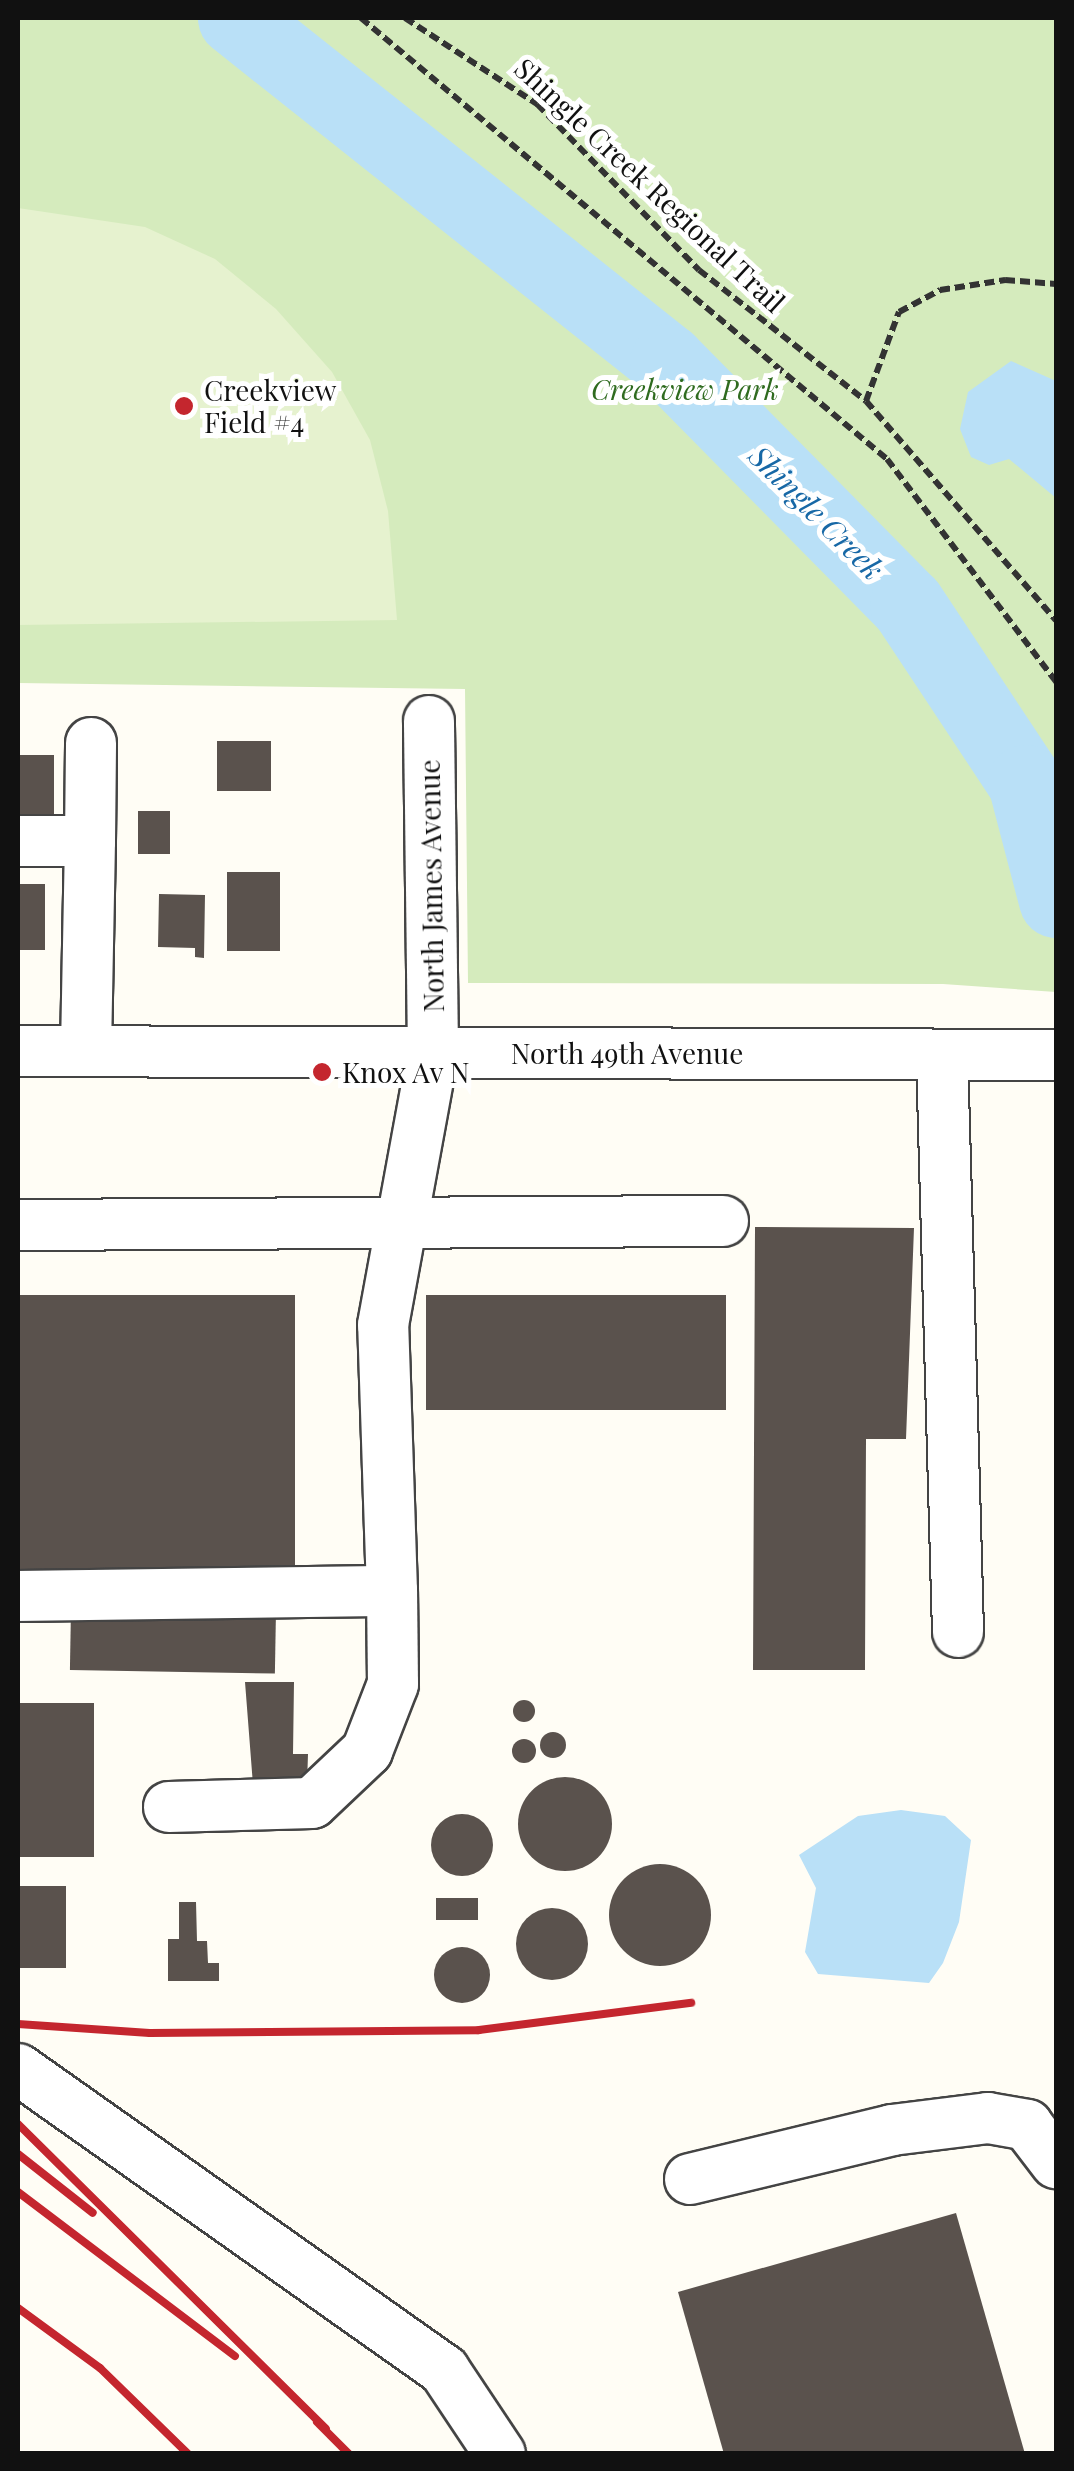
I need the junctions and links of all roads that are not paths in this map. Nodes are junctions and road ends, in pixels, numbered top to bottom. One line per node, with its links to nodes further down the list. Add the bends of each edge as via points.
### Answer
1 (429, 720): 7 (street, North James Avenue)
2 (91, 743): 4 (street)
3 (18, 841): 4 (street)
4 (90, 841): 6 (street)
5 (18, 1051): 6 (street, North 49th Avenue)
6 (86, 1051): 7 (street, North 49th Avenue)
7 (433, 1052): 8 (street, North 49th Avenue); 11 (street, North James Avenue)
8 (942, 1055): 9 (street, North 49th Avenue); 15 (street)
9 (1056, 1055)
10 (722, 1221): 11 (street)
11 (406, 1223): 12 (street); 13 (street, North James Avenue, via 383,1324)
12 (18, 1224)
13 (392, 1590): 14 (street); 16 (street, North James Avenue, via 393,1684 367,1751 312,1803)
14 (18, 1596)
15 (958, 1632)
16 (169, 1808)
17 (18, 2068): 20 (street, via 444,2370)
18 (1056, 2163): 19 (street, via 1027,2125 988,2118 853,2138)
19 (690, 2179)
20 (500, 2454)

